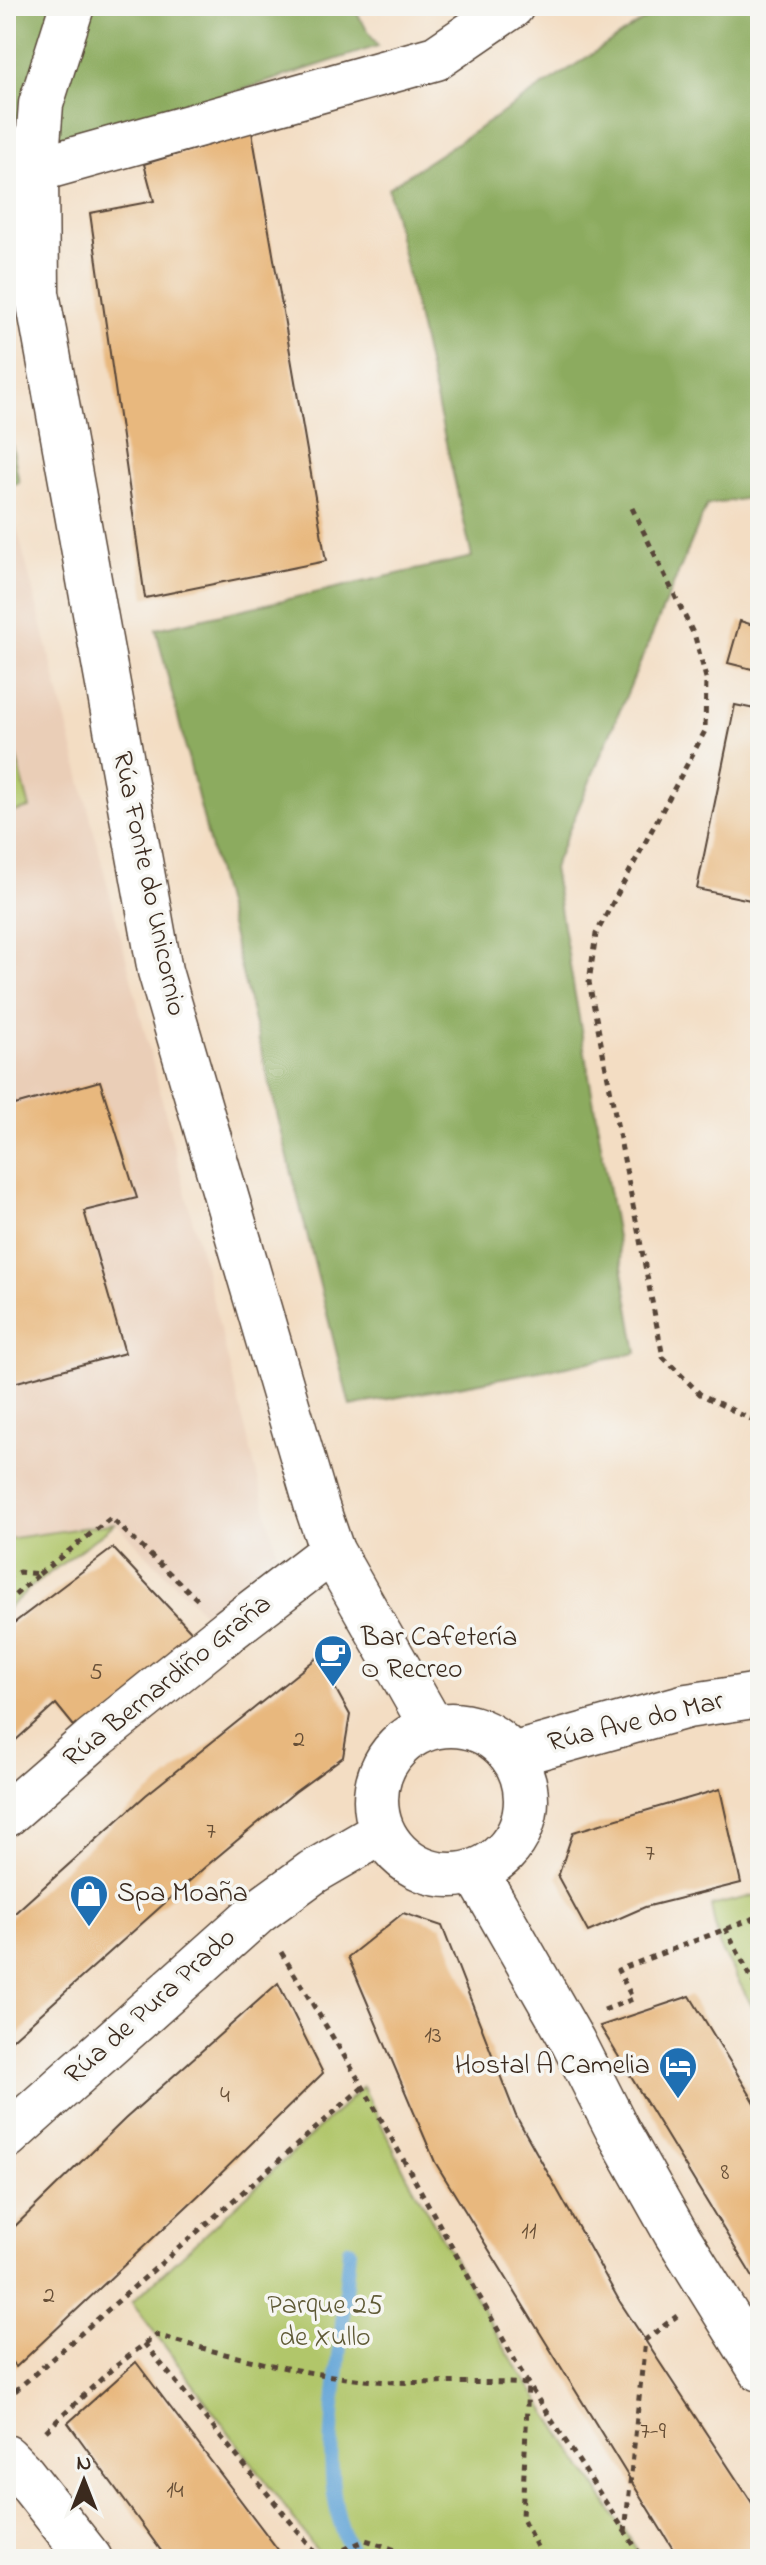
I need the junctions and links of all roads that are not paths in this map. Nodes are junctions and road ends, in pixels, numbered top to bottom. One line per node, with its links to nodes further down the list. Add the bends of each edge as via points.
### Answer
1 (72, 6): 3 (street, Rúa Fonte do Unicornio, via 41,104)
2 (512, 6): 3 (street, via 436,58)
3 (36, 170): 4 (street, Rúa Fonte do Unicornio, via 37,293 160,971)
4 (332, 1551): 6 (street, Rúa Fonte do Unicornio); 8 (street, Rúa Bernardiño Graña, via 91,1741)
5 (760, 1695): 7 (street, Rúa Ave do Mar, via 687,1706)
6 (431, 1725): 7 (street, via 476,1728); 9 (street, via 394,1749 382,1768 375,1789)
7 (512, 1755): 10 (street, via 527,1799 523,1822 505,1852)
8 (6, 1815)
9 (382, 1832): 10 (street, via 411,1865 432,1873); 11 (street, Rúa de Pura Prado, via 258,1912)
10 (476, 1872): 12 (street, via 625,2144)
11 (6, 2137)
12 (760, 2369)
13 (6, 2457): 14 (street)
14 (90, 2559)

